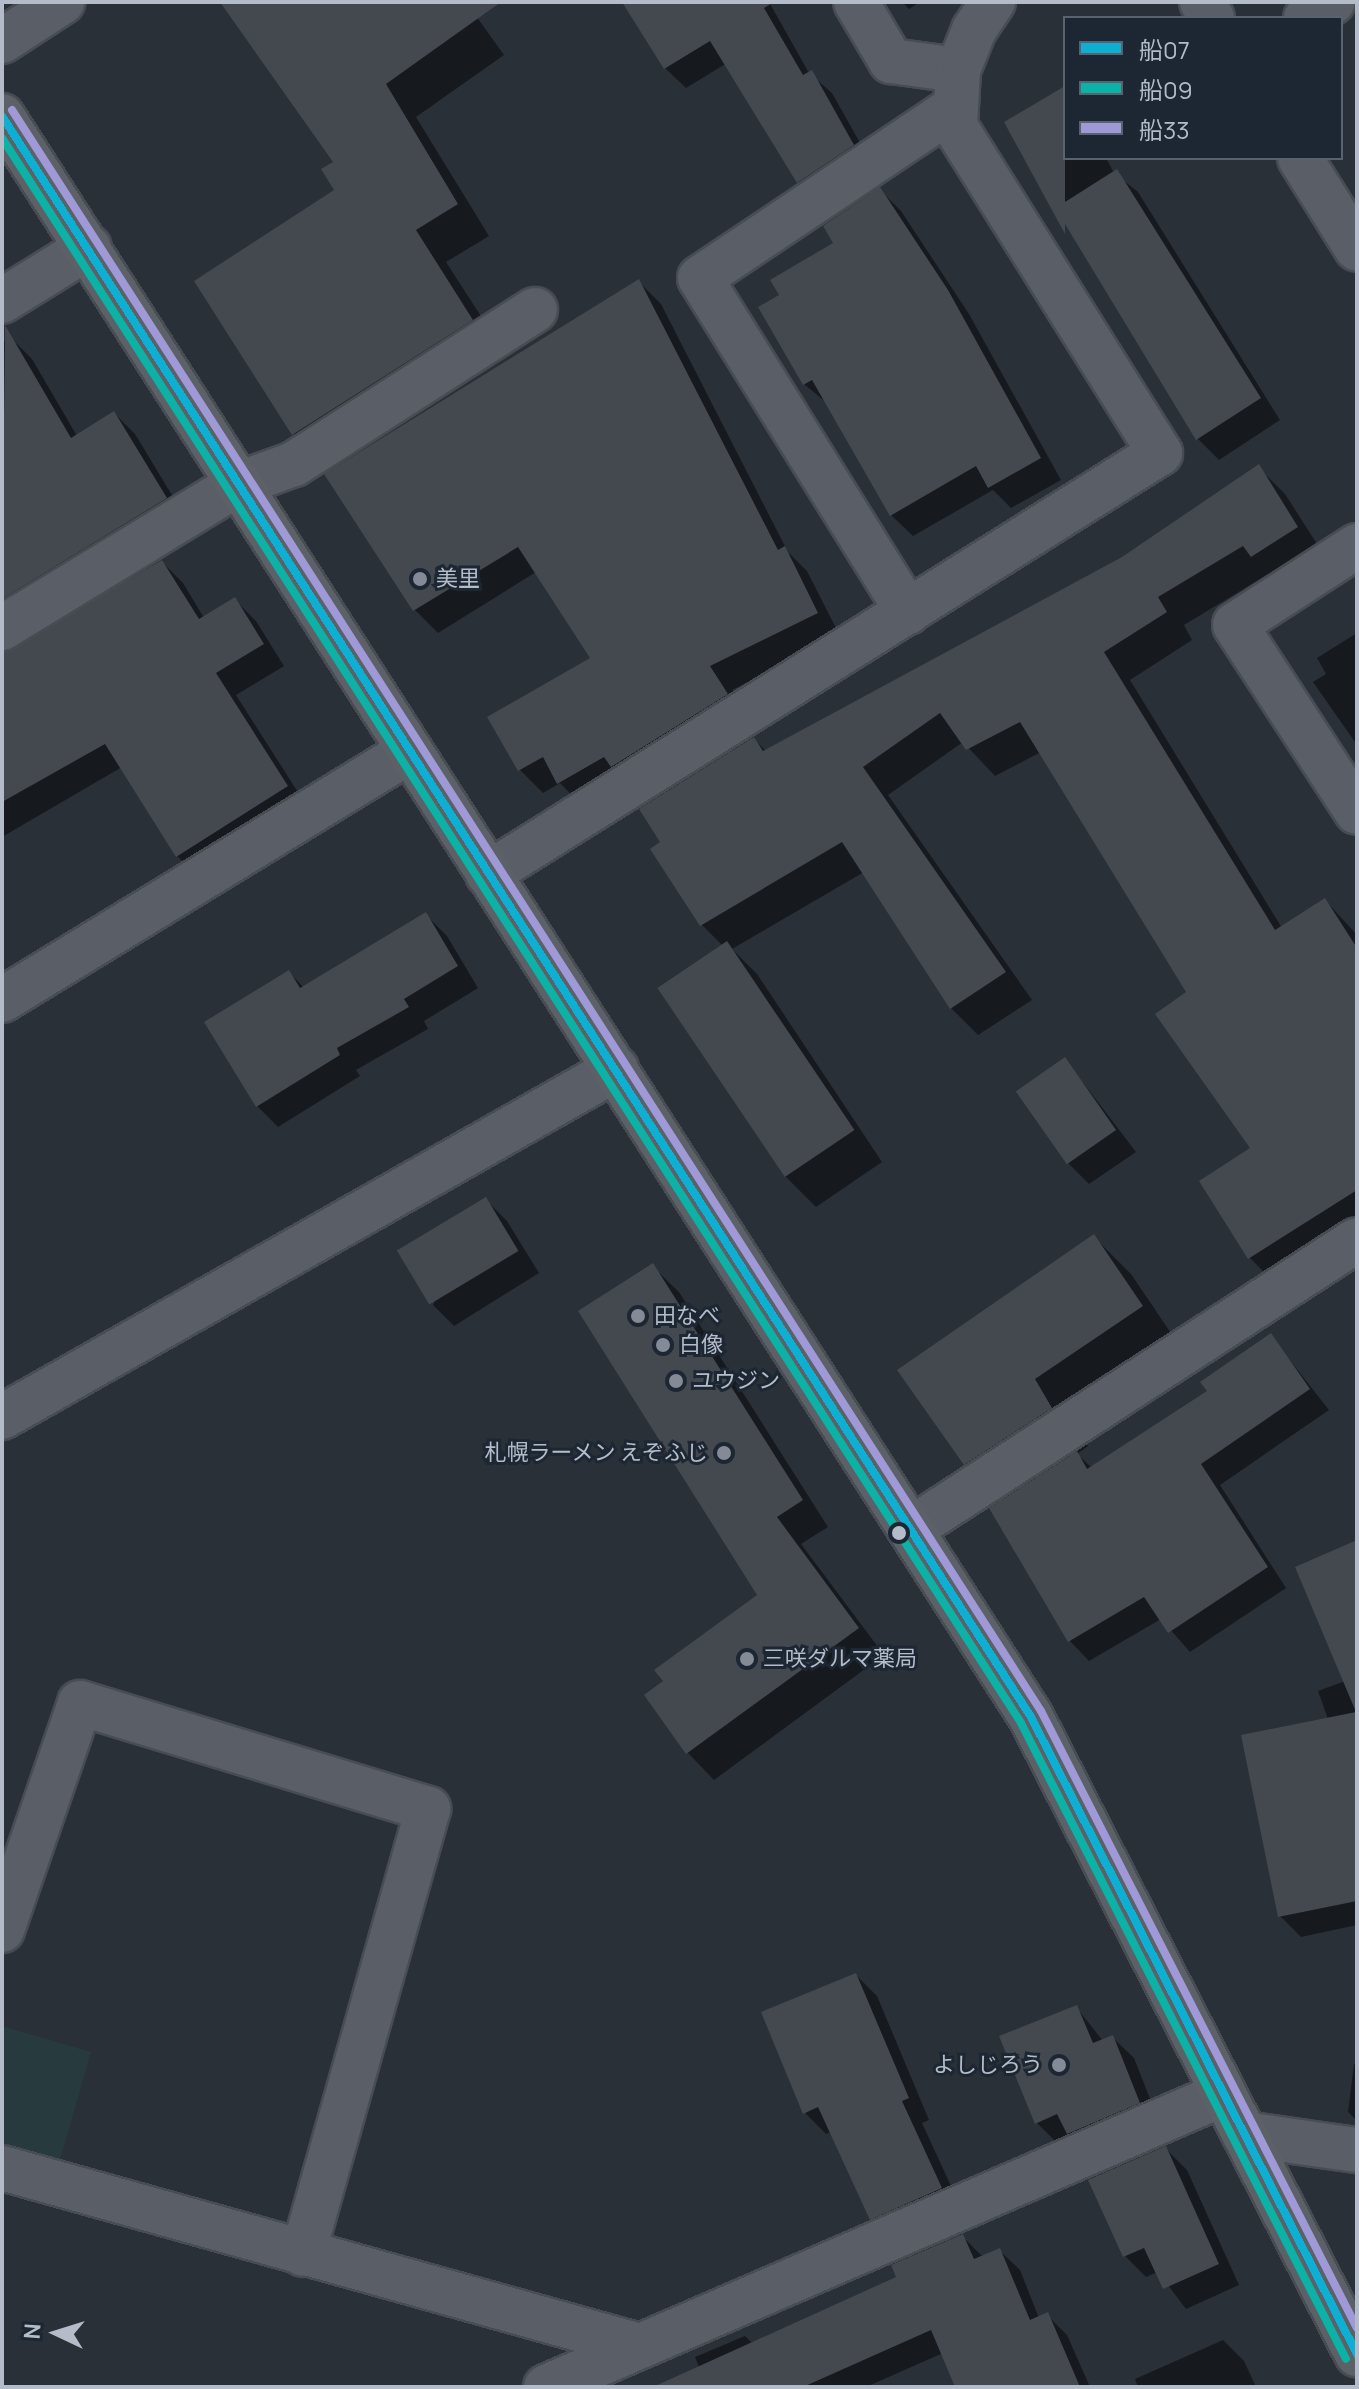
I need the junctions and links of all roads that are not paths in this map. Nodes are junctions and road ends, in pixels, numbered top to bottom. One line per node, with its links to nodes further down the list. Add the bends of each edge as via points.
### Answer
1 (62, 2): 6 (street)
2 (856, 2): 7 (street, via 891,61)
3 (993, 2): 7 (street, via 974,30)
4 (1333, 2): 5 (street)
5 (1309, 16)
6 (2, 41)
7 (955, 90): 16 (street, via 700,278); 16 (street, via 965,145 1160,453)
8 (2, 116): 10 (main road)
9 (1301, 160): 11 (street)
10 (89, 247): 12 (street); 14 (main road)
11 (1357, 249)
12 (2, 301)
13 (535, 310): 14 (street, via 294,464)
14 (236, 485): 17 (street); 18 (main road)
15 (1357, 546): 19 (street, via 1235,625)
16 (908, 612): 20 (street)
17 (2, 628)
18 (410, 751): 20 (main road); 21 (street)
19 (1357, 812)
20 (488, 874): 22 (main road)
21 (2, 1000)
22 (616, 1069): 24 (street); 25 (main road)
23 (1357, 1240): 25 (street)
24 (2, 1417)
25 (911, 1529): 27 (main road, via 1031,1717)
26 (2, 1930): 31 (street, via 80,1703 428,1809)
27 (1223, 2094): 28 (main road); 32 (street)
28 (1244, 2134): 29 (street); 33 (main road)
29 (1357, 2150)
30 (2, 2168): 31 (street)
31 (303, 2254): 32 (street)
32 (636, 2345): 34 (street)
33 (1357, 2354)
34 (546, 2387)

